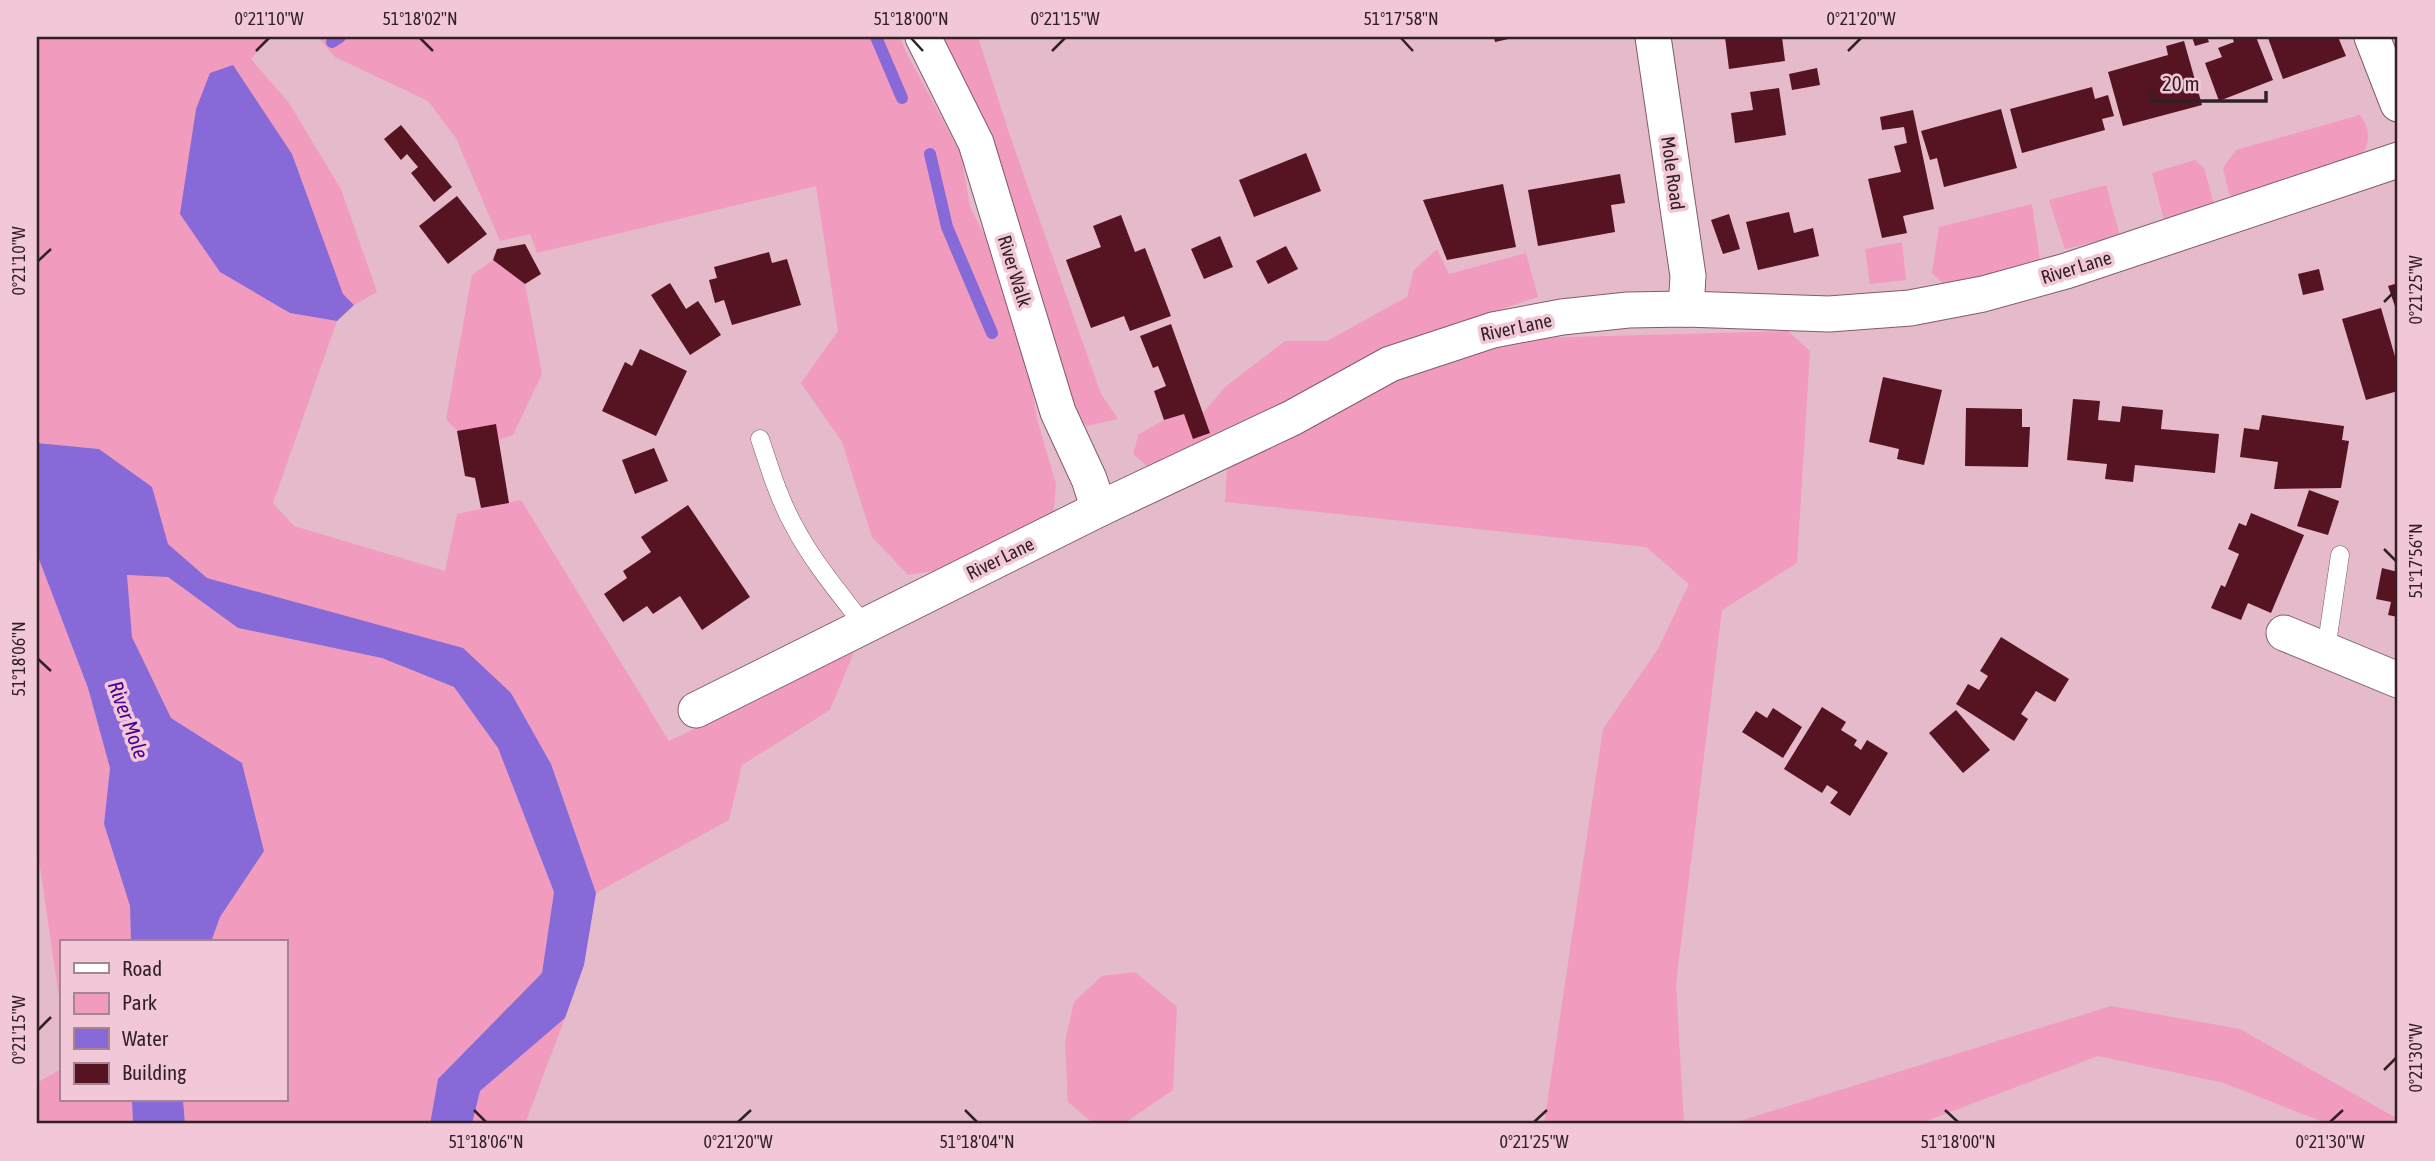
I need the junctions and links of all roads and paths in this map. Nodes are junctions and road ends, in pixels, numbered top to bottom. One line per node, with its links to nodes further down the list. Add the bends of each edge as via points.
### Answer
1 (923, 37): 8 (street, River Walk, via 976,143 1058,412)
2 (1653, 37): 6 (street, Mole Road, via 1688,276)
3 (2372, 37): 4 (street)
4 (2398, 104)
5 (2398, 160): 6 (street, River Lane, via 2066,271 1983,294 1910,308 1829,314)
6 (1686, 309): 8 (street, River Lane, via 1562,317 1493,330 1390,364 1292,418)
7 (760, 439): 10 (lane, via 795,527 828,580)
8 (1099, 509): 10 (street, River Lane)
9 (2340, 555): 12 (lane)
10 (864, 625): 14 (street, River Lane)
11 (2284, 633): 12 (street)
12 (2326, 650): 13 (street)
13 (2398, 680)
14 (696, 710)

